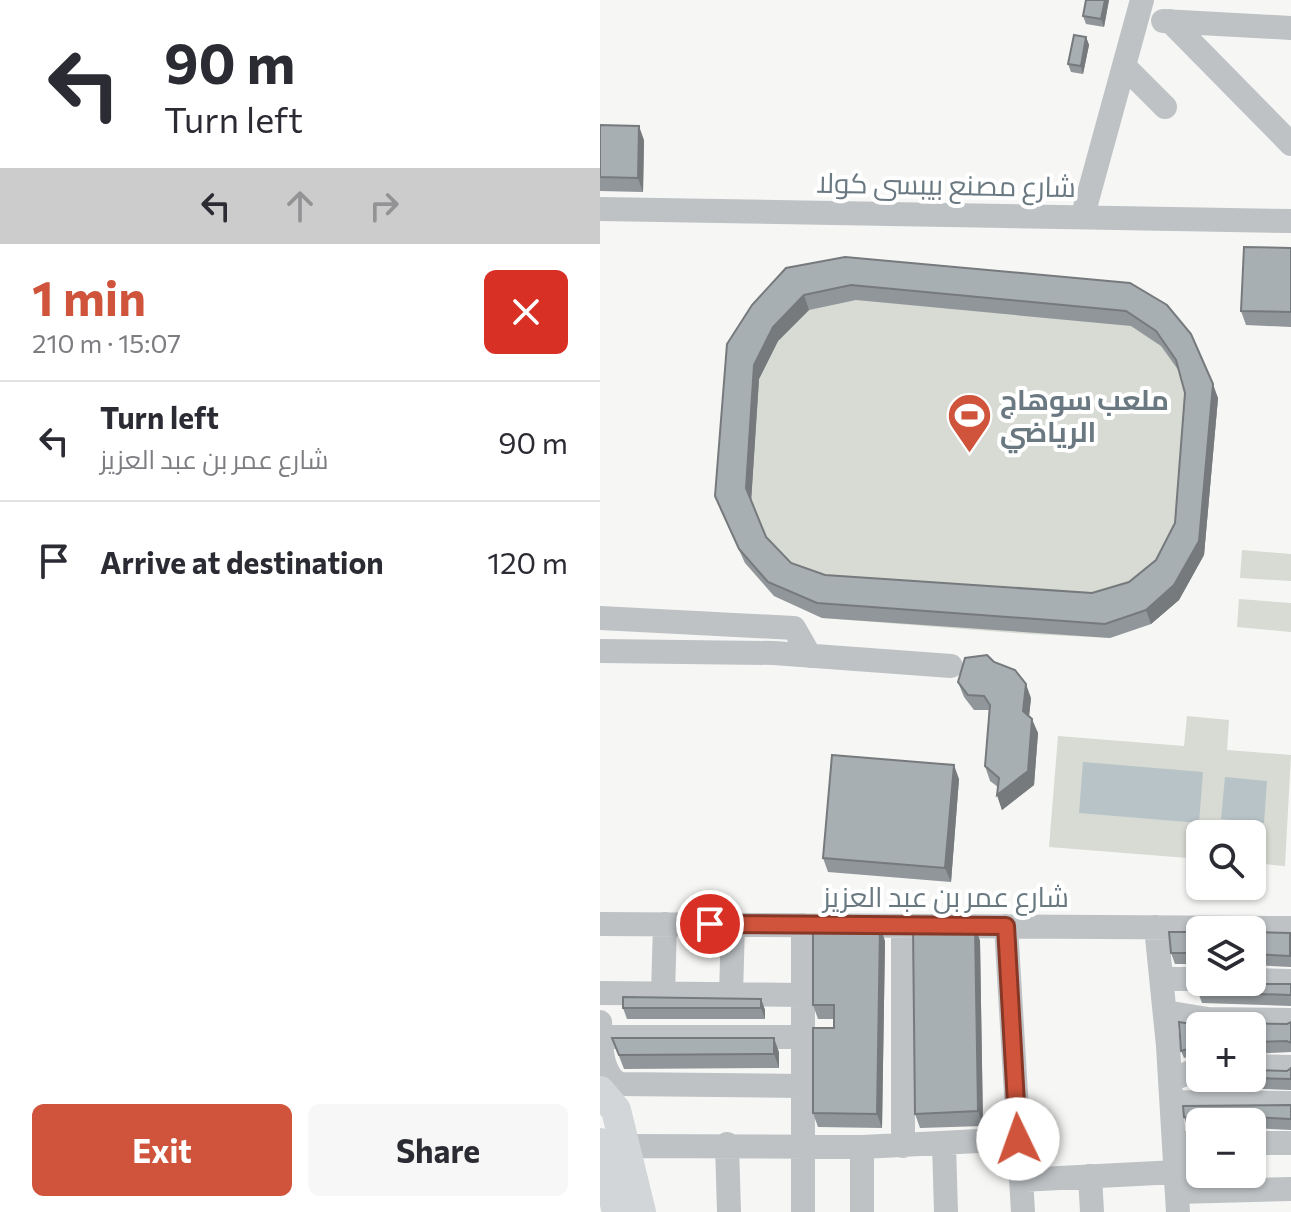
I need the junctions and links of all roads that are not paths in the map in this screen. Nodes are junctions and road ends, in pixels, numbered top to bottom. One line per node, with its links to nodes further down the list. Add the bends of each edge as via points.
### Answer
1 (1139, 10): 2 (street); 4 (street)
2 (1170, 21): 3 (street); 6 (street)
3 (1291, 28)
4 (1124, 66): 5 (street); 8 (street)
5 (1165, 107)
6 (1291, 144)
7 (600, 209): 8 (street, شارع مصنع بيبسى كولا)
8 (1083, 215): 9 (street, شارع مصنع بيبسى كولا)
9 (1291, 221)
10 (600, 618): 12 (street, via 794,628)
11 (600, 651): 12 (street)
12 (810, 656): 13 (street)
13 (951, 666)
14 (600, 924): 15 (street, شارع عمر بن عبد العزيز)
15 (665, 924): 16 (street, شارع عمر بن عبد العزيز); 27 (street)
16 (733, 924): 17 (street, شارع عمر بن عبد العزيز); 28 (street)
17 (803, 925): 18 (street, شارع عمر بن عبد العزيز); 29 (street)
18 (903, 926): 19 (street, شارع عمر بن عبد العزيز); 54 (street)
19 (1006, 926): 20 (street, شارع عمر بن عبد العزيز); 46 (street)
20 (1156, 927): 21 (street, شارع عمر بن عبد العزيز); 22 (street)
21 (1291, 928)
22 (1162, 979): 23 (street); 30 (street)
23 (1186, 979)
24 (1266, 980): 25 (street)
25 (1291, 981)
26 (600, 993): 27 (street)
27 (663, 994): 28 (street)
28 (731, 995): 29 (street)
29 (802, 995): 36 (street)
30 (1165, 1012): 31 (street); 42 (street)
31 (1186, 1017)
32 (1291, 1020): 33 (street)
33 (1266, 1021)
34 (600, 1022): 35 (street)
35 (601, 1037): 36 (street); 40 (street, via 606,1074 619,1084)
36 (802, 1037): 40 (street)
37 (1266, 1066): 38 (street)
38 (1291, 1067)
39 (1186, 1079): 42 (street)
40 (802, 1086): 53 (street)
41 (600, 1091): 55 (main road, via 616,1110)
42 (1171, 1091): 44 (street); 47 (street)
43 (1291, 1103): 45 (street)
44 (1233, 1108)
45 (1266, 1108)
46 (1018, 1139): 52 (street); 58 (street)
47 (1174, 1143): 48 (street); 60 (street)
48 (1186, 1143)
49 (1266, 1143): 50 (street)
50 (1291, 1143)
51 (727, 1144): 53 (street); 55 (street); 64 (street)
52 (944, 1144): 54 (street); 67 (street)
53 (800, 1146): 56 (street); 65 (street)
54 (903, 1146): 56 (street)
55 (609, 1147): 62 (main road); 63 (main road)
56 (862, 1147): 66 (street)
57 (1090, 1176): 58 (street); 60 (street); 69 (street)
58 (1021, 1180): 68 (street)
59 (1291, 1189): 61 (street)
60 (1177, 1192): 61 (street)
61 (1250, 1201)
62 (617, 1212)
63 (641, 1212)
64 (729, 1212)
65 (803, 1212)
66 (862, 1212)
67 (946, 1212)
68 (1023, 1212)
69 (1092, 1212)

